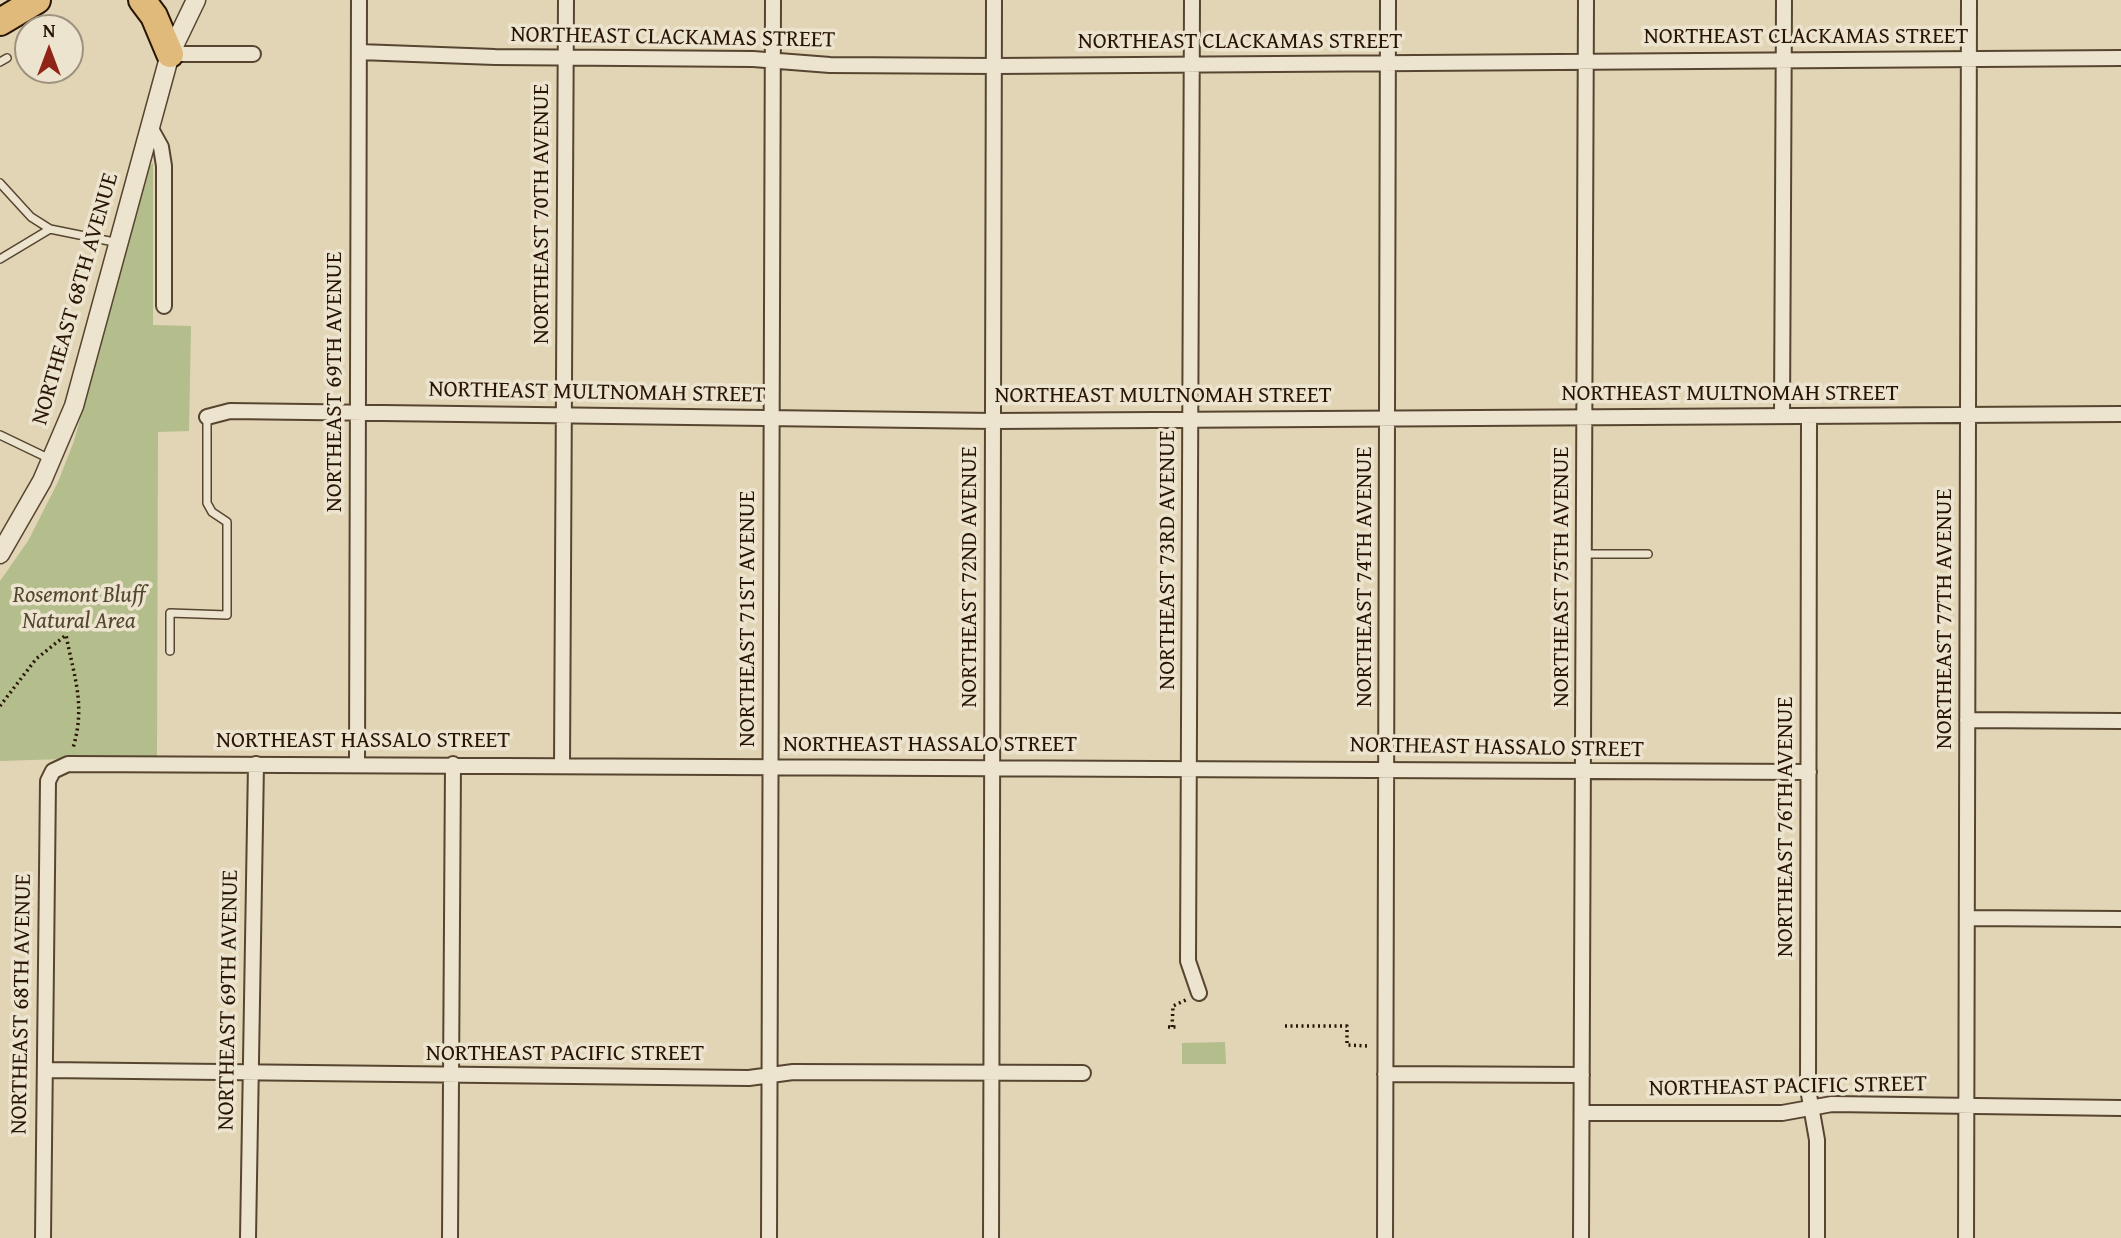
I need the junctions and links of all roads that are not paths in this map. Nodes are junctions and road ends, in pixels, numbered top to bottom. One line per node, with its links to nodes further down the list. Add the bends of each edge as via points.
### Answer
1 (37, 0): 13 (highway)
2 (142, 0): 15 (highway)
3 (196, 0): 15 (street, NORTHEAST 68TH AVENUE)
4 (359, 0): 14 (street, NORTHEAST 69TH AVENUE)
5 (566, 0): 17 (street, NORTHEAST 70TH AVENUE)
6 (773, 0): 20 (street, NORTHEAST 71ST AVENUE)
7 (995, 0): 25 (street, NORTHEAST 72ND AVENUE)
8 (1192, 0): 24 (street, NORTHEAST 73RD AVENUE)
9 (1388, 0): 23 (street, NORTHEAST 74TH AVENUE)
10 (1586, 0): 21 (street, NORTHEAST 75TH AVENUE)
11 (1784, 0): 22 (street)
12 (1969, 0): 18 (street, NORTHEAST 77TH AVENUE)
13 (0, 22)
14 (359, 52): 17 (street, NORTHEAST CLACKAMAS STREET); 32 (street, NORTHEAST 69TH AVENUE)
15 (170, 54): 16 (street); 26 (street, NORTHEAST 68TH AVENUE)
16 (253, 54)
17 (565, 57): 20 (street, NORTHEAST CLACKAMAS STREET); 33 (street, NORTHEAST 70TH AVENUE)
18 (1969, 58): 19 (street, NORTHEAST CLACKAMAS STREET); 22 (street, NORTHEAST CLACKAMAS STREET); 35 (street, NORTHEAST 77TH AVENUE)
19 (2121, 58)
20 (773, 61): 25 (street, NORTHEAST CLACKAMAS STREET); 40 (street, NORTHEAST 71ST AVENUE)
21 (1586, 61): 22 (street, NORTHEAST CLACKAMAS STREET); 23 (street, NORTHEAST CLACKAMAS STREET); 38 (street, NORTHEAST 75TH AVENUE)
22 (1784, 61): 36 (street)
23 (1389, 63): 24 (street, NORTHEAST CLACKAMAS STREET); 41 (street, NORTHEAST 74TH AVENUE)
24 (1191, 65): 25 (street, NORTHEAST CLACKAMAS STREET); 42 (street, NORTHEAST 73RD AVENUE)
25 (995, 66): 43 (street, NORTHEAST 72ND AVENUE)
26 (151, 129): 29 (street, NORTHEAST 68TH AVENUE); 31 (street, via 162,146 164,166)
27 (0, 183): 28 (lane)
28 (50, 229): 29 (lane); 30 (lane)
29 (119, 243): 45 (street, NORTHEAST 68TH AVENUE, via 74,406)
30 (0, 259)
31 (164, 306)
32 (358, 412): 33 (street, NORTHEAST MULTNOMAH STREET); 39 (street, NORTHEAST MULTNOMAH STREET, via 230,411); 53 (street, NORTHEAST 69TH AVENUE)
33 (563, 413): 40 (street, NORTHEAST MULTNOMAH STREET); 55 (street, NORTHEAST 70TH AVENUE)
34 (2121, 414): 35 (street, NORTHEAST MULTNOMAH STREET)
35 (1968, 415): 37 (street, NORTHEAST MULTNOMAH STREET); 50 (street, NORTHEAST 77TH AVENUE)
36 (1782, 416): 37 (street, NORTHEAST MULTNOMAH STREET); 38 (street, NORTHEAST MULTNOMAH STREET)
37 (1809, 416): 62 (street, NORTHEAST 76TH AVENUE)
38 (1586, 417): 41 (street, NORTHEAST MULTNOMAH STREET); 47 (street, NORTHEAST 75TH AVENUE)
39 (207, 418): 49 (lane, via 207,503 227,523 227,615 170,613)
40 (772, 418): 43 (street, NORTHEAST MULTNOMAH STREET); 56 (street, NORTHEAST 71ST AVENUE)
41 (1388, 418): 42 (street, NORTHEAST MULTNOMAH STREET); 59 (street, NORTHEAST 74TH AVENUE)
42 (1191, 419): 43 (street, NORTHEAST MULTNOMAH STREET); 58 (street, NORTHEAST 73RD AVENUE)
43 (994, 421): 57 (street, NORTHEAST 72ND AVENUE)
44 (0, 435): 45 (lane)
45 (51, 460): 46 (street, NORTHEAST 68TH AVENUE)
46 (0, 554)
47 (1585, 554): 48 (lane); 61 (street, NORTHEAST 75TH AVENUE)
48 (1648, 554)
49 (170, 651)
50 (1967, 720): 51 (street); 63 (street, NORTHEAST 77TH AVENUE)
51 (2121, 721)
52 (256, 764): 53 (street, NORTHEAST HASSALO STREET); 60 (street, NORTHEAST HASSALO STREET, via 68,764); 68 (street, NORTHEAST 69TH AVENUE)
53 (356, 764): 54 (street, NORTHEAST HASSALO STREET)
54 (453, 764): 55 (street, NORTHEAST HASSALO STREET); 73 (street)
55 (562, 765): 56 (street, NORTHEAST HASSALO STREET)
56 (770, 767): 57 (street, NORTHEAST HASSALO STREET); 71 (street, NORTHEAST 71ST AVENUE)
57 (992, 768): 58 (street, NORTHEAST HASSALO STREET); 67 (street, NORTHEAST 72ND AVENUE)
58 (1190, 769): 59 (street, NORTHEAST HASSALO STREET); 65 (street, NORTHEAST 73RD AVENUE, via 1188,961)
59 (1387, 770): 61 (street, NORTHEAST HASSALO STREET); 70 (street, NORTHEAST 74TH AVENUE)
60 (53, 771): 66 (street, NORTHEAST 68TH AVENUE, via 48,781)
61 (1584, 772): 62 (street, NORTHEAST HASSALO STREET); 72 (street, NORTHEAST 75TH AVENUE)
62 (1809, 772): 74 (street, NORTHEAST 76TH AVENUE)
63 (1967, 918): 64 (street); 75 (street, NORTHEAST 77TH AVENUE)
64 (2121, 919)
65 (1199, 993)
66 (46, 1070): 68 (street, NORTHEAST PACIFIC STREET); 78 (street, NORTHEAST 68TH AVENUE)
67 (991, 1072): 69 (street, NORTHEAST PACIFIC STREET); 71 (street, NORTHEAST PACIFIC STREET); 82 (street, NORTHEAST 72ND AVENUE)
68 (250, 1073): 73 (street, NORTHEAST PACIFIC STREET); 79 (street, NORTHEAST 69TH AVENUE)
69 (1083, 1073)
70 (1385, 1074): 72 (street); 83 (street, NORTHEAST 74TH AVENUE)
71 (770, 1075): 73 (street, NORTHEAST PACIFIC STREET); 81 (street, NORTHEAST 71ST AVENUE)
72 (1582, 1075): 77 (street, NORTHEAST 75TH AVENUE)
73 (451, 1077): 80 (street)
74 (1810, 1107): 75 (street, NORTHEAST PACIFIC STREET); 77 (street, NORTHEAST PACIFIC STREET, via 1782,1113); 85 (street, NORTHEAST 76TH AVENUE, via 1816,1140)
75 (1966, 1107): 76 (street, NORTHEAST PACIFIC STREET); 86 (street, NORTHEAST 77TH AVENUE)
76 (2121, 1108)
77 (1582, 1113): 84 (street, NORTHEAST 75TH AVENUE)
78 (43, 1238)
79 (248, 1238)
80 (450, 1238)
81 (769, 1238)
82 (991, 1238)
83 (1385, 1238)
84 (1581, 1238)
85 (1816, 1238)
86 (1966, 1238)

